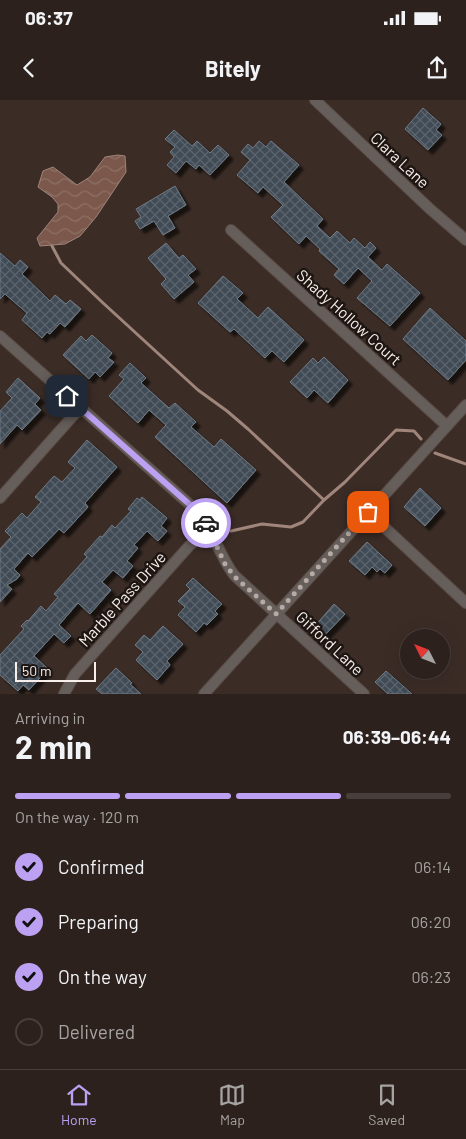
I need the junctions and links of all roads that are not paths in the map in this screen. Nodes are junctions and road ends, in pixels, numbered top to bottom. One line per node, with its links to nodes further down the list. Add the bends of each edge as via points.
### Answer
1 (315, 100): 3 (street, Clara Lane)
2 (231, 230): 7 (street, Shady Hollow Court)
3 (466, 240)
4 (0, 336): 6 (street, Gifford Lane)
5 (466, 405): 7 (street)
6 (80, 408): 8 (street); 10 (street, Gifford Lane, via 197,511)
7 (447, 426): 9 (street)
8 (0, 498)
9 (368, 512): 11 (street); 12 (street)
10 (210, 530): 12 (street, Gifford Lane, via 234,576); 13 (street, Marble Pass Drive, via 190,545 75,674)
11 (466, 603)
12 (276, 614): 14 (street); 15 (street, Gifford Lane)
13 (64, 694)
14 (204, 694)
15 (364, 694)

